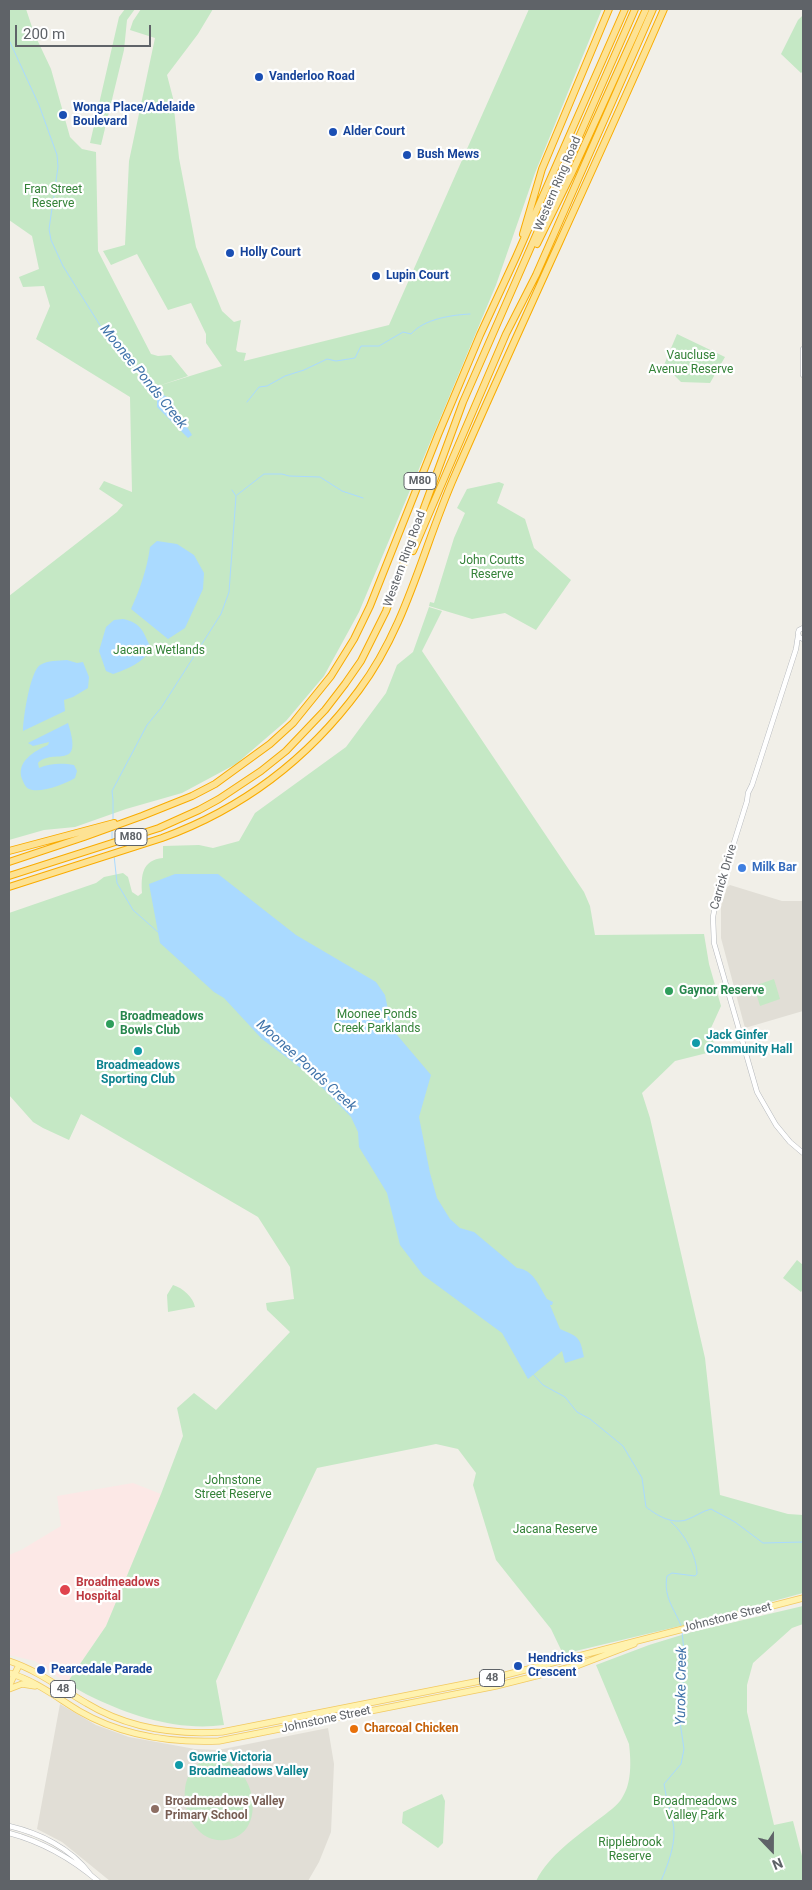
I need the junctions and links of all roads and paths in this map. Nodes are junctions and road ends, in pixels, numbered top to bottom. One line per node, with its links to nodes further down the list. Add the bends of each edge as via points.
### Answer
1 (609, 9): 7 (highway, via 542,169)
2 (625, 9): 7 (highway, Western Ring Road / M80)
3 (634, 9): 8 (highway, Western Ring Road / M80)
4 (646, 9): 8 (highway, via 571,175)
5 (653, 9): 9 (highway)
6 (664, 9): 12 (highway)
7 (516, 257): 17 (highway, Western Ring Road / M80, via 480,334 363,623 340,663 314,698 293,723 262,750 214,784 142,816)
8 (521, 271): 13 (highway, Western Ring Road / M80, via 463,402)
9 (536, 275): 12 (highway); 13 (highway, via 506,334)
10 (803, 349): 11 (street)
11 (803, 375)
12 (483, 411): 21 (highway, via 440,511 405,609 384,652 335,721 289,766 242,800 204,821 162,838)
13 (394, 593): 20 (highway, Western Ring Road / M80, via 361,660 325,710 286,751 261,771 219,799 159,828)
14 (803, 623): 15 (street)
15 (802, 628): 16 (street, Carrick Drive, via 798,631)
16 (802, 638): 22 (street, Carrick Drive, via 748,793 720,886 713,926 716,953 757,1092 776,1125)
17 (84, 834): 18 (highway); 19 (highway, Western Ring Road / M80)
18 (9, 851)
19 (9, 862)
20 (9, 876)
21 (9, 887)
22 (803, 1153)
23 (803, 1598): 24 (main road, Johnstone Street / 48)
24 (650, 1637): 30 (main road, Johnstone Street / 48, via 490,1679 244,1729); 31 (main road, Johnstone Street / 48, via 579,1665 496,1686 237,1739)
25 (9, 1662): 26 (main road, Johnstone Street / 48)
26 (19, 1665): 27 (main road); 30 (main road, Johnstone Street / 48, via 86,1704 121,1720 156,1729)
27 (11, 1674): 28 (main road); 29 (main road, Johnstone Street / 48)
28 (9, 1688): 29 (main road, via 22,1684)
29 (45, 1688): 31 (main road, Johnstone Street / 48, via 112,1726 143,1736)
30 (197, 1733): 31 (main road)
31 (197, 1742)
32 (9, 1826): 33 (street)
33 (30, 1832): 35 (street); 36 (street, via 65,1851)
34 (9, 1833): 35 (street)
35 (28, 1838): 36 (street, via 57,1851)
36 (93, 1877): 37 (street)
37 (98, 1881)

